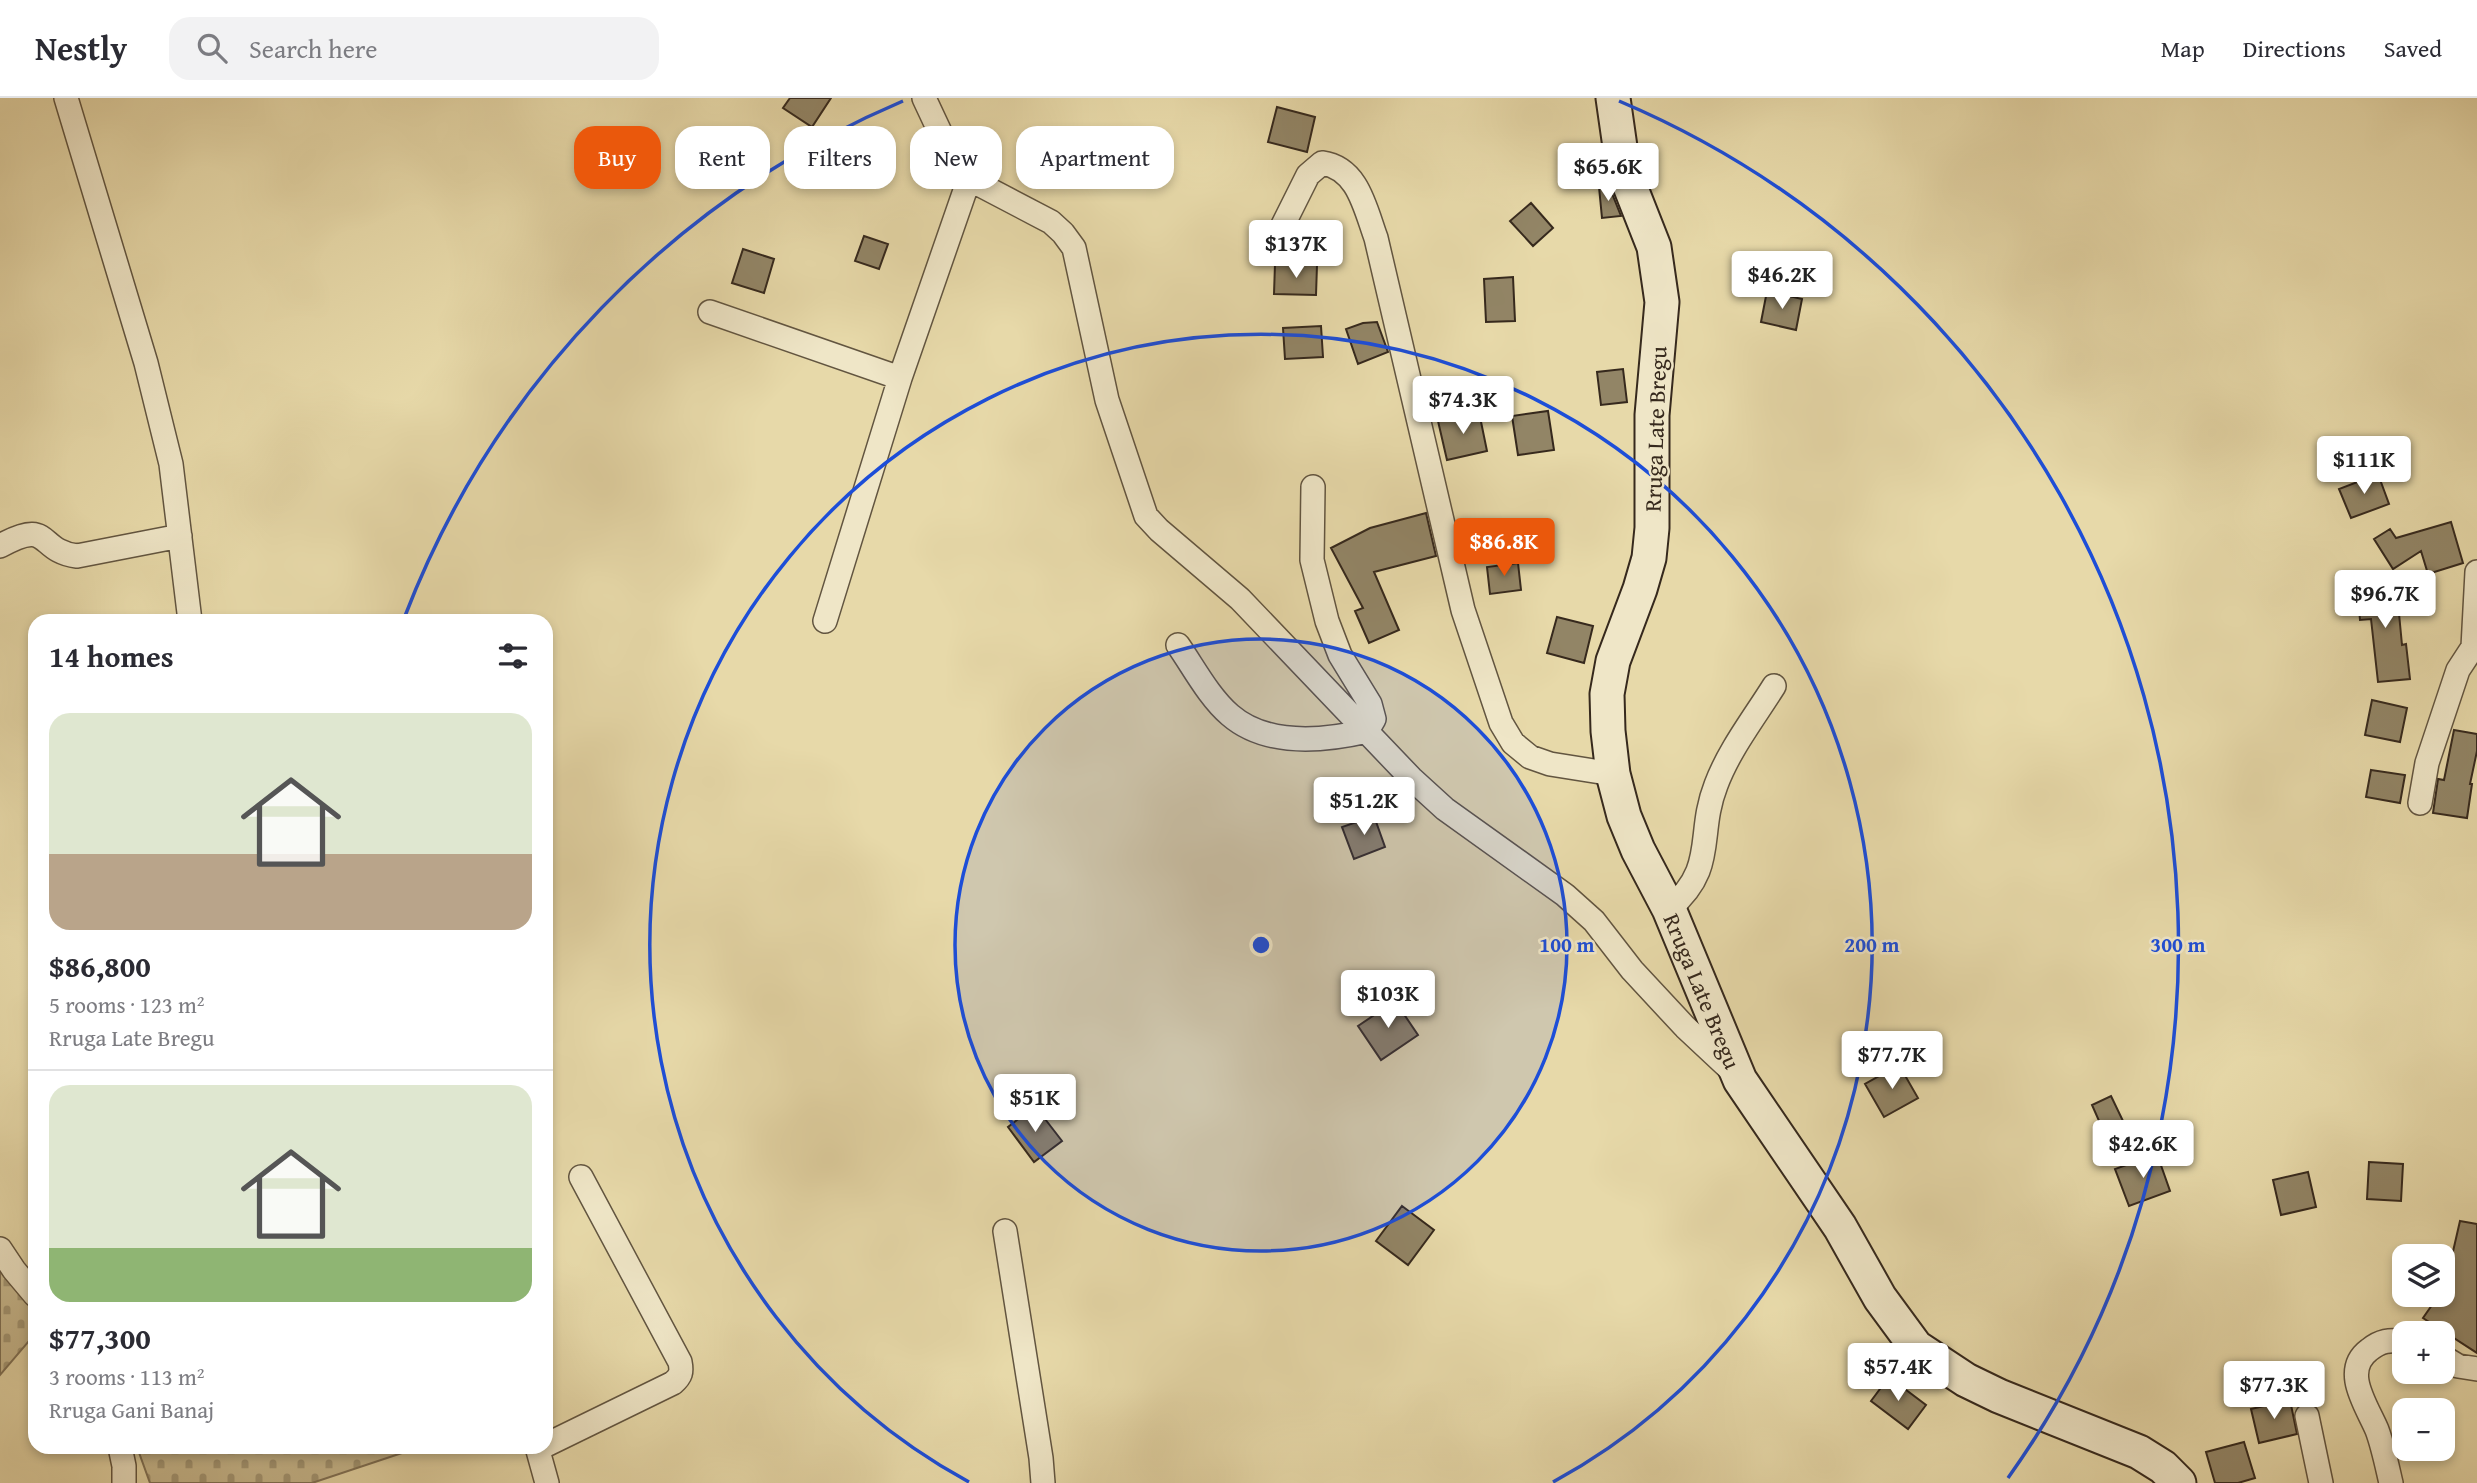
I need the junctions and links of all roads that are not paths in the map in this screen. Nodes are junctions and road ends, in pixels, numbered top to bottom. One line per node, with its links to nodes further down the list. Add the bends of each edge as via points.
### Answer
1 (66, 98): 11 (street, via 146,363 171,464)
2 (924, 98): 4 (street)
3 (1613, 98): 20 (main road, Rruga Late Bregu, via 1621,154 1654,247 1662,302 1652,415 1649,558 1612,661 1607,694)
4 (937, 126)
5 (966, 189): 9 (street)
6 (985, 189): 19 (street, via 1051,222 1074,248 1107,400 1146,516 1240,599)
7 (1273, 245): 20 (street, via 1308,174 1322,163 1336,165 1353,179 1376,238 1463,610 1501,723 1513,743 1530,757)
8 (710, 312): 9 (street)
9 (900, 378): 15 (street)
10 (1313, 487): 19 (street, via 1312,560 1340,655 1370,704 1374,719)
11 (180, 536): 12 (street, via 77,556 65,555 29,533); 14 (street)
12 (0, 546)
13 (2477, 572): 17 (street)
14 (189, 614)
15 (825, 621)
16 (1178, 645): 19 (street, via 1219,703 1243,725 1291,738 1319,739)
17 (2475, 648): 21 (street, via 2458,670 2427,763)
18 (1773, 686): 22 (street, via 1714,788 1699,871)
19 (1367, 731): 23 (street, via 1445,809 1594,921 1632,970)
20 (1613, 774): 22 (main road, Rruga Late Bregu, via 1638,850)
21 (2420, 803)
22 (1669, 909): 23 (main road, Rruga Late Bregu)
23 (1741, 1080): 38 (main road, Rruga Late Bregu, via 1916,1347 1999,1396 2139,1452)
24 (581, 1177): 32 (street, via 682,1370 673,1383)
25 (1005, 1231): 37 (street)
26 (0, 1249): 27 (street)
27 (28, 1286)
28 (2392, 1342): 40 (street, via 2380,1341 2364,1354 2356,1371)
29 (2455, 1364): 30 (street)
30 (2477, 1369)
31 (2307, 1416): 39 (street)
32 (553, 1441)
33 (121, 1454): 35 (street)
34 (542, 1454): 36 (street)
35 (124, 1483)
36 (547, 1483)
37 (1043, 1483)
38 (2179, 1483)
39 (2321, 1483)
40 (2391, 1483)

